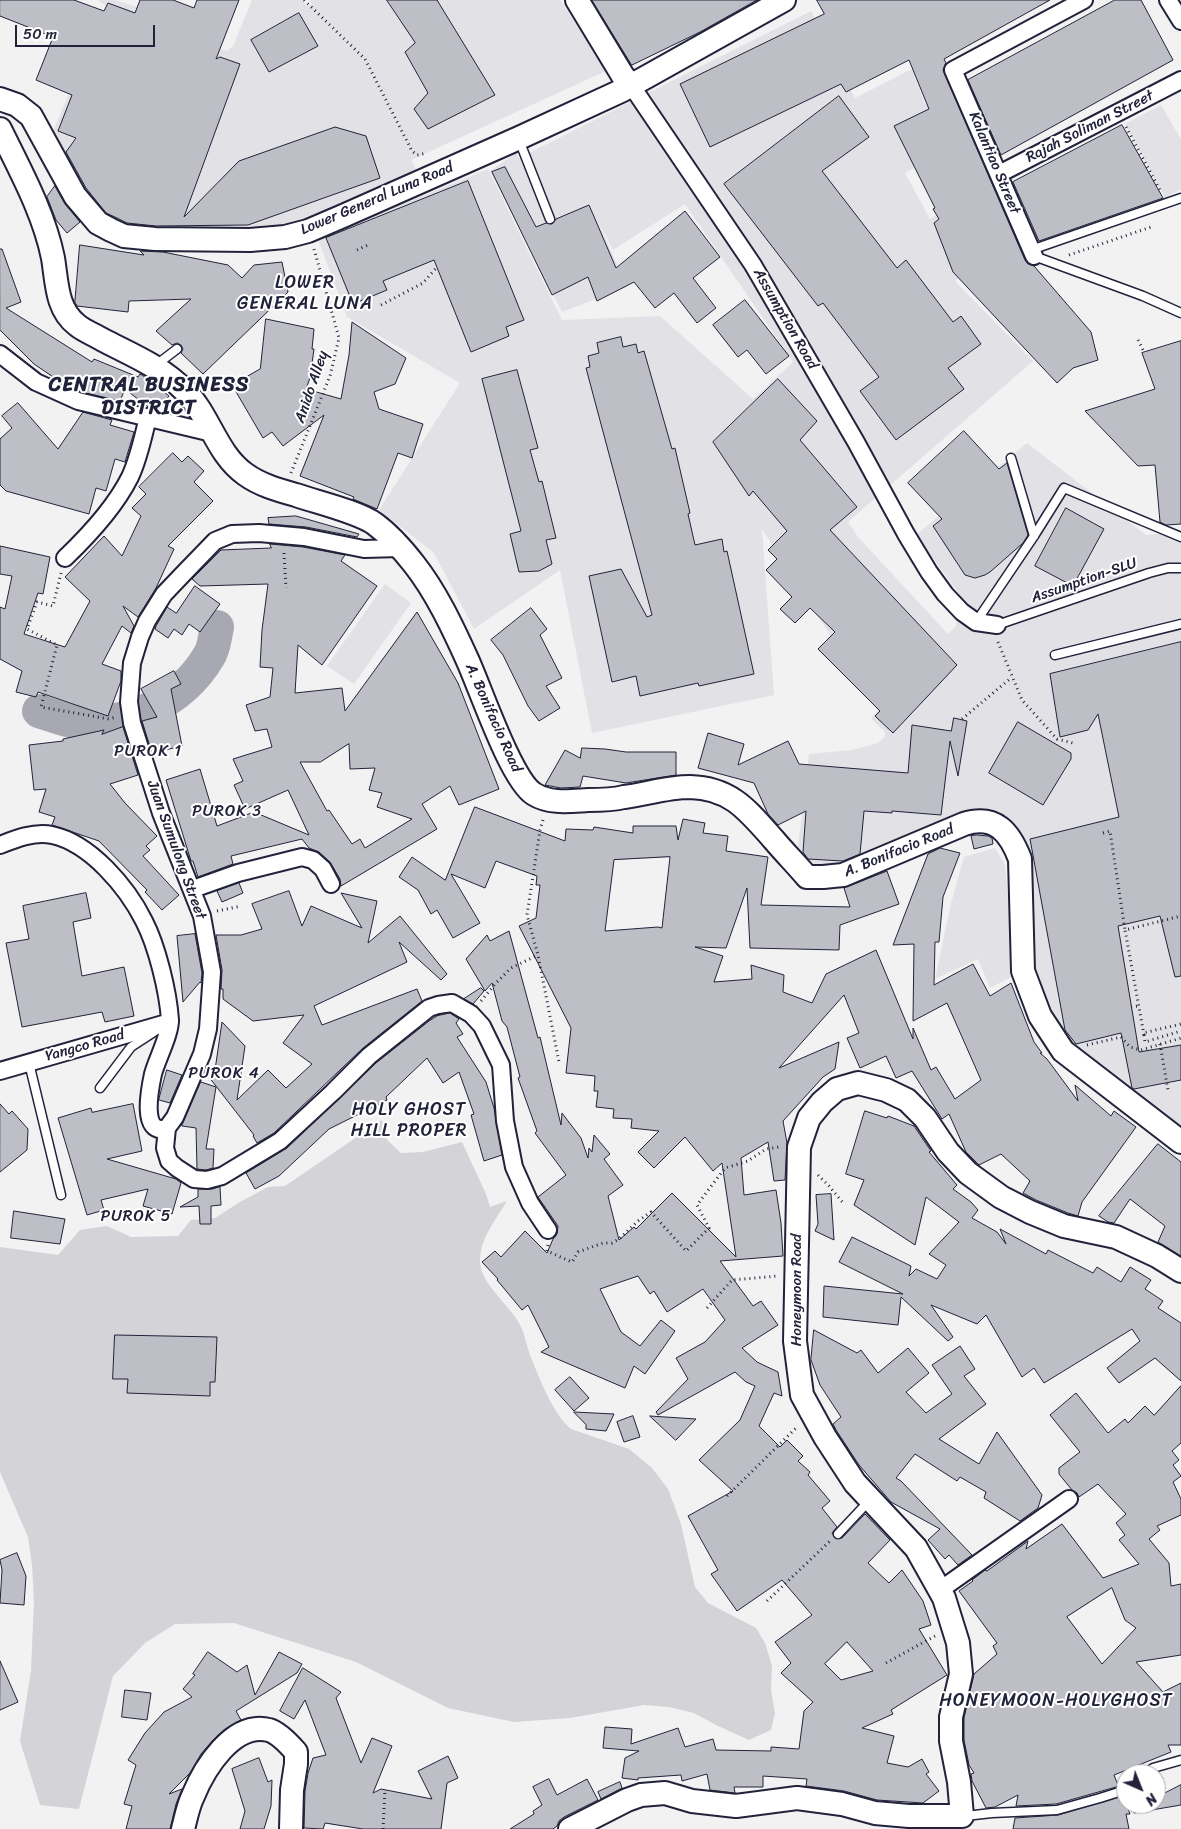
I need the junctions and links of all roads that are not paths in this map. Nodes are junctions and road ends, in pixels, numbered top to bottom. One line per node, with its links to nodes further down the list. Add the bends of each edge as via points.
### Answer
1 (577, 0): 7 (main road, Assumption Road)
2 (784, 0): 7 (main road, Lower General Luna Road)
3 (1084, 0): 11 (street, Kalantiao Street, via 953,70)
4 (1168, 0): 5 (street)
5 (1181, 21)
6 (1181, 80): 11 (street, Rajah Soliman Street)
7 (627, 87): 10 (main road, Lower General Luna Road); 27 (street, Assumption Road, via 753,265 929,572 956,606)
8 (0, 99): 10 (main road, Lower General Luna Road, via 17,105 32,116 75,196 98,223 124,236 155,240 250,240 308,231)
9 (0, 129): 18 (main road, A. Bonifacio Road, via 26,181 47,236 58,295 66,314 77,326)
10 (518, 138): 13 (lane)
11 (999, 174): 14 (street, Kalantiao Street)
12 (1181, 198): 14 (lane)
13 (550, 219)
14 (1038, 256): 15 (lane)
15 (1181, 313)
16 (176, 349): 18 (lane)
17 (0, 354): 19 (street, via 36,382 55,392 78,401)
18 (154, 366): 20 (main road, A. Bonifacio Road, via 188,394 203,413)
19 (148, 417): 20 (street); 25 (street, via 130,477 88,536)
20 (212, 433): 24 (main road, A. Bonifacio Road, via 244,474 263,484 374,523)
21 (1011, 458): 22 (lane)
22 (1034, 536): 23 (lane, via 1064,488); 27 (lane)
23 (1181, 537)
24 (401, 548): 33 (street, Juan Sumulong Street, via 364,550 304,537 232,534 215,542 185,572 164,594 147,621 132,664 129,704 132,722 161,813); 39 (main road, A. Bonifacio Road, via 429,585 467,660 514,770 534,795 567,801 622,798 689,787 712,790 748,810 806,877 844,875 973,822 995,824 1003,830 1014,843 1020,860 1023,971 1040,1016 1063,1051)
25 (65, 558)
26 (1181, 568): 29 (lane, Assumption-SLU, via 1149,573)
27 (976, 622): 29 (street)
28 (1181, 624): 30 (lane)
29 (997, 630)
30 (1055, 655)
31 (0, 844): 34 (street, via 25,836 50,834 73,842 94,857 115,879 144,920 155,944)
32 (331, 884): 33 (street, via 323,869 313,860 302,857)
33 (193, 888): 38 (street, Juan Sumulong Street, via 202,916 212,972 208,1029 202,1054 175,1117)
34 (170, 1022): 35 (street, Yangco Road); 37 (lane, via 131,1047); 38 (street, via 153,1074 148,1107 150,1122 155,1128)
35 (29, 1063): 36 (street, Yangco Road); 40 (lane)
36 (0, 1071)
37 (100, 1088)
38 (167, 1128): 41 (street, via 165,1148 176,1168 194,1178 207,1180 222,1176 280,1141 369,1056 429,1008 452,1003 482,1026 501,1065 504,1121 514,1167 530,1203)
39 (1181, 1142)
40 (61, 1196)
41 (548, 1230)
42 (1181, 1270): 44 (main road, Honeymoon Road, via 1116,1237 1064,1226 1001,1197 982,1185 954,1159 907,1100 886,1090 858,1083 837,1089 808,1118 799,1147 795,1341 802,1395 855,1483)
43 (1069, 1499): 46 (street)
44 (870, 1500): 45 (lane); 46 (main road, Honeymoon Road, via 916,1548)
45 (838, 1534)
46 (940, 1590): 50 (main road, Honeymoon Road, via 958,1643 960,1674 951,1717 951,1741)
47 (1181, 1760): 48 (lane)
48 (1166, 1764)
49 (1116, 1793): 50 (lane, via 1057,1810)
50 (962, 1816): 53 (main road, via 875,1813 842,1804 798,1798 736,1806 692,1801 665,1793 627,1800)
51 (184, 1829): 52 (main road, via 192,1797 211,1762 223,1747 238,1737 260,1730 270,1730 296,1752)
52 (291, 1829)
53 (570, 1829)

